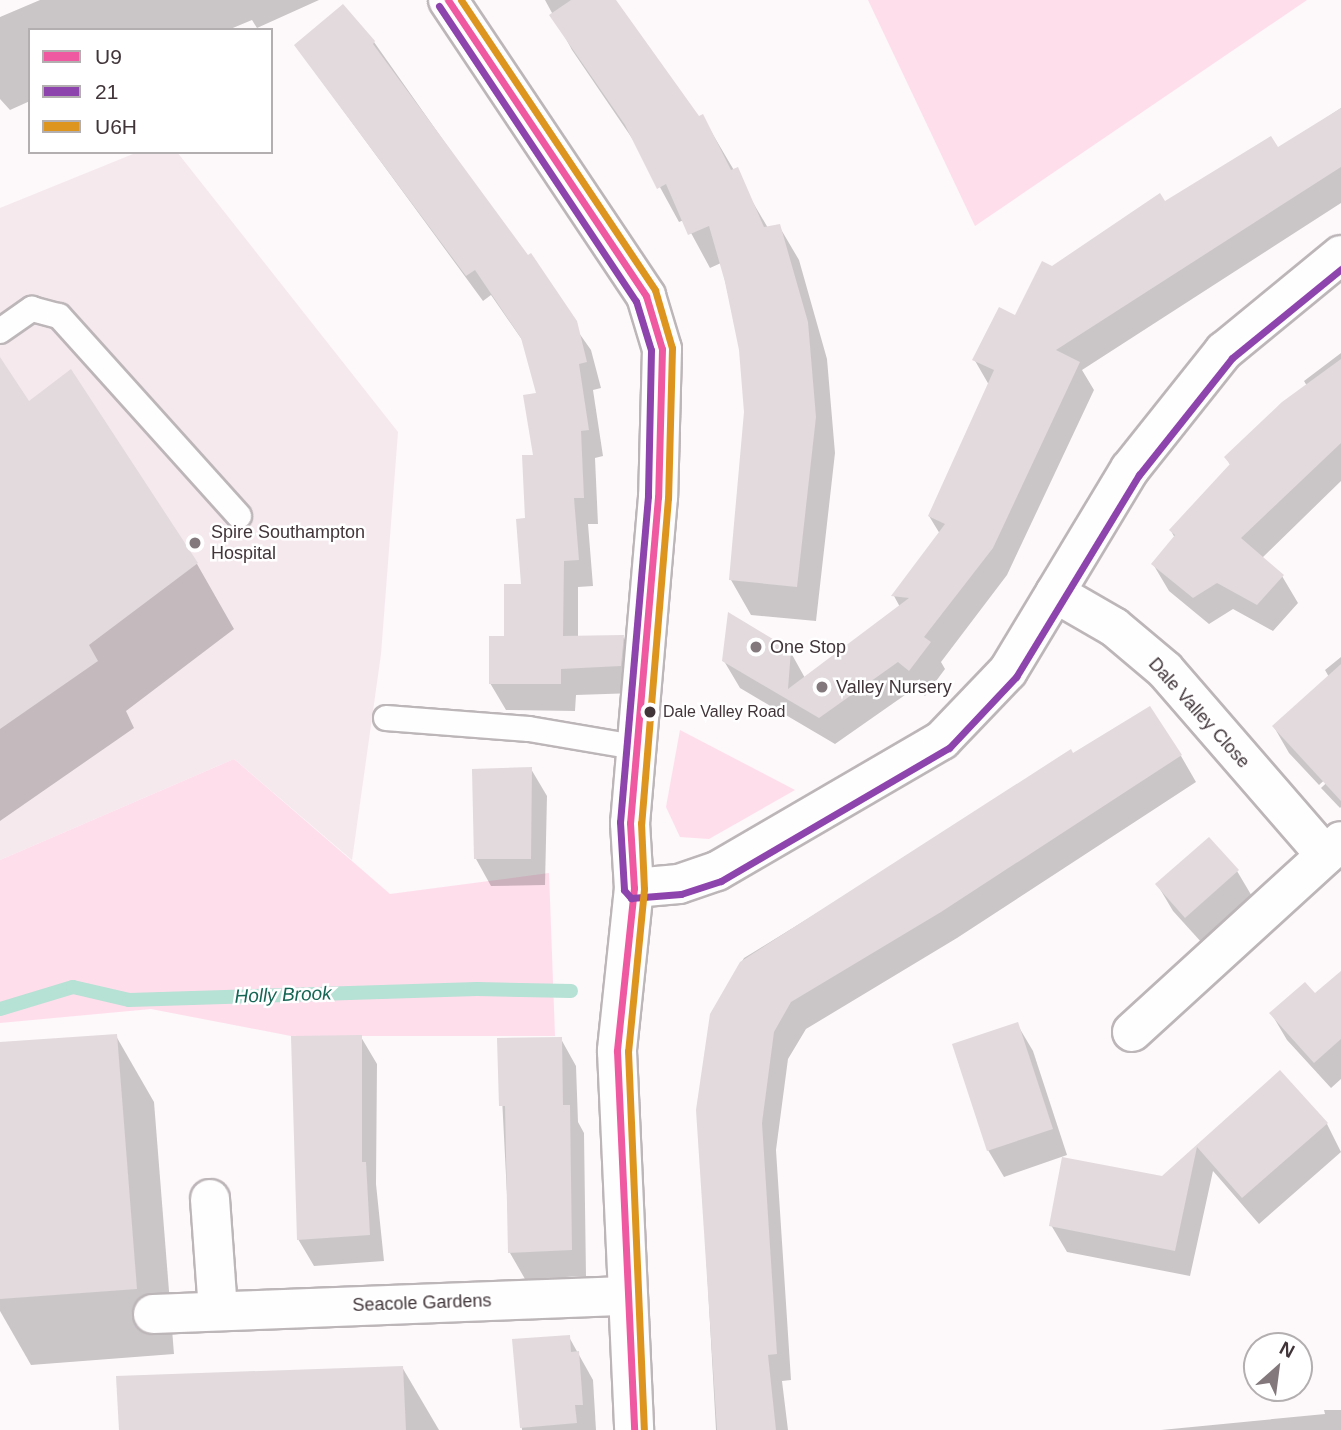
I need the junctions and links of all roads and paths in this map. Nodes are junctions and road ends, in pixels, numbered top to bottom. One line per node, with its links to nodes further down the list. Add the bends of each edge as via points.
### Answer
1 (448, 0): 7 (street, via 646,296 662,349 658,498)
2 (1341, 255): 5 (street, via 1224,351 1130,468)
3 (0, 331): 4 (lane, via 32,309 59,316)
4 (239, 516)
5 (1055, 593): 8 (street, Dale Valley Close, via 1114,627 1165,670); 9 (street, via 1008,671 942,740 717,871 679,884)
6 (386, 718): 7 (lane, via 529,729)
7 (634, 747): 9 (street, via 630,823)
8 (1333, 848): 10 (street, Dale Valley Close)
9 (634, 888): 12 (street, via 617,1051)
10 (1132, 1032)
11 (210, 1199): 13 (street)
12 (626, 1296): 13 (street, Seacole Gardens); 15 (street)
13 (218, 1310): 14 (street, Seacole Gardens)
14 (153, 1314)
15 (634, 1430)

